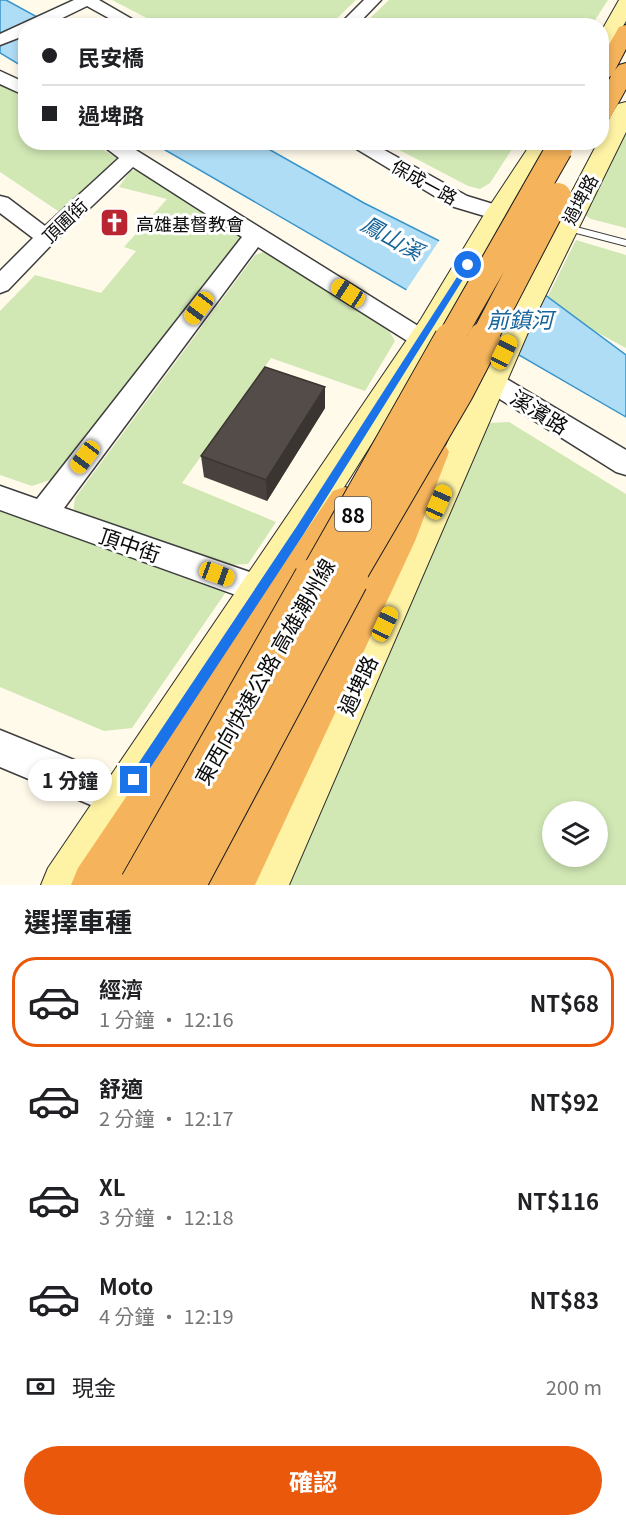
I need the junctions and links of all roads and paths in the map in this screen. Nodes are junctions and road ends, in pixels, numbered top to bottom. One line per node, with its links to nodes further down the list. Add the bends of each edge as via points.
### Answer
1 (87, 0): 4 (street); 5 (street)
2 (373, 0): 6 (street)
3 (626, 4): 9 (main road)
4 (49, 18)
5 (121, 18)
6 (354, 18)
7 (626, 31): 11 (highway)
8 (18, 32): 10 (street)
9 (609, 34)
10 (0, 40)
11 (609, 62)
12 (626, 69): 15 (highway)
13 (0, 76): 14 (street)
14 (18, 86)
15 (609, 100)
16 (626, 110): 17 (main road, 過埤路)
17 (609, 142)
18 (120, 150): 24 (street, 溪濱路)
19 (369, 150): 26 (street, 保成一路)
20 (539, 150): 26 (main road)
21 (560, 150): 33 (highway, 東西向快速公路 高雄潮州線 / 88, bridge)
22 (582, 150): 33 (highway, 東西向快速公路 高雄潮州線 / 88, bridge)
23 (605, 150): 27 (main road, 過埤路)
24 (131, 157): 28 (street, 溪濱路); 29 (street, 頂圃街)
25 (0, 203): 29 (street)
26 (493, 223): 27 (lane); 32 (main road)
27 (564, 227): 30 (lane); 33 (main road, 過埤路, via 550,256)
28 (256, 234): 32 (street, 溪濱路); 36 (street)
29 (46, 237): 31 (street, 頂圃街)
30 (626, 243)
31 (0, 285)
32 (430, 328): 33 (street, 溪濱路); 37 (main road)
33 (471, 376): 34 (street, 溪濱路); 41 (highway, bridge, via 327,526); 42 (highway, 東西向快速公路 高雄潮州線 / 88, bridge); 43 (highway, 東西向快速公路 高雄潮州線 / 88, bridge, via 367,543); 44 (highway, bridge, via 397,541); 45 (main road, 過埤路, via 395,602)
34 (626, 464)
35 (0, 498): 36 (street, 頂中街)
36 (43, 513): 37 (street, 頂中街)
37 (261, 590): 39 (main road)
38 (0, 748): 39 (street)
39 (122, 799): 40 (main road)
40 (65, 885)
41 (95, 885)
42 (141, 885)
43 (184, 885)
44 (230, 885)
45 (265, 885)

